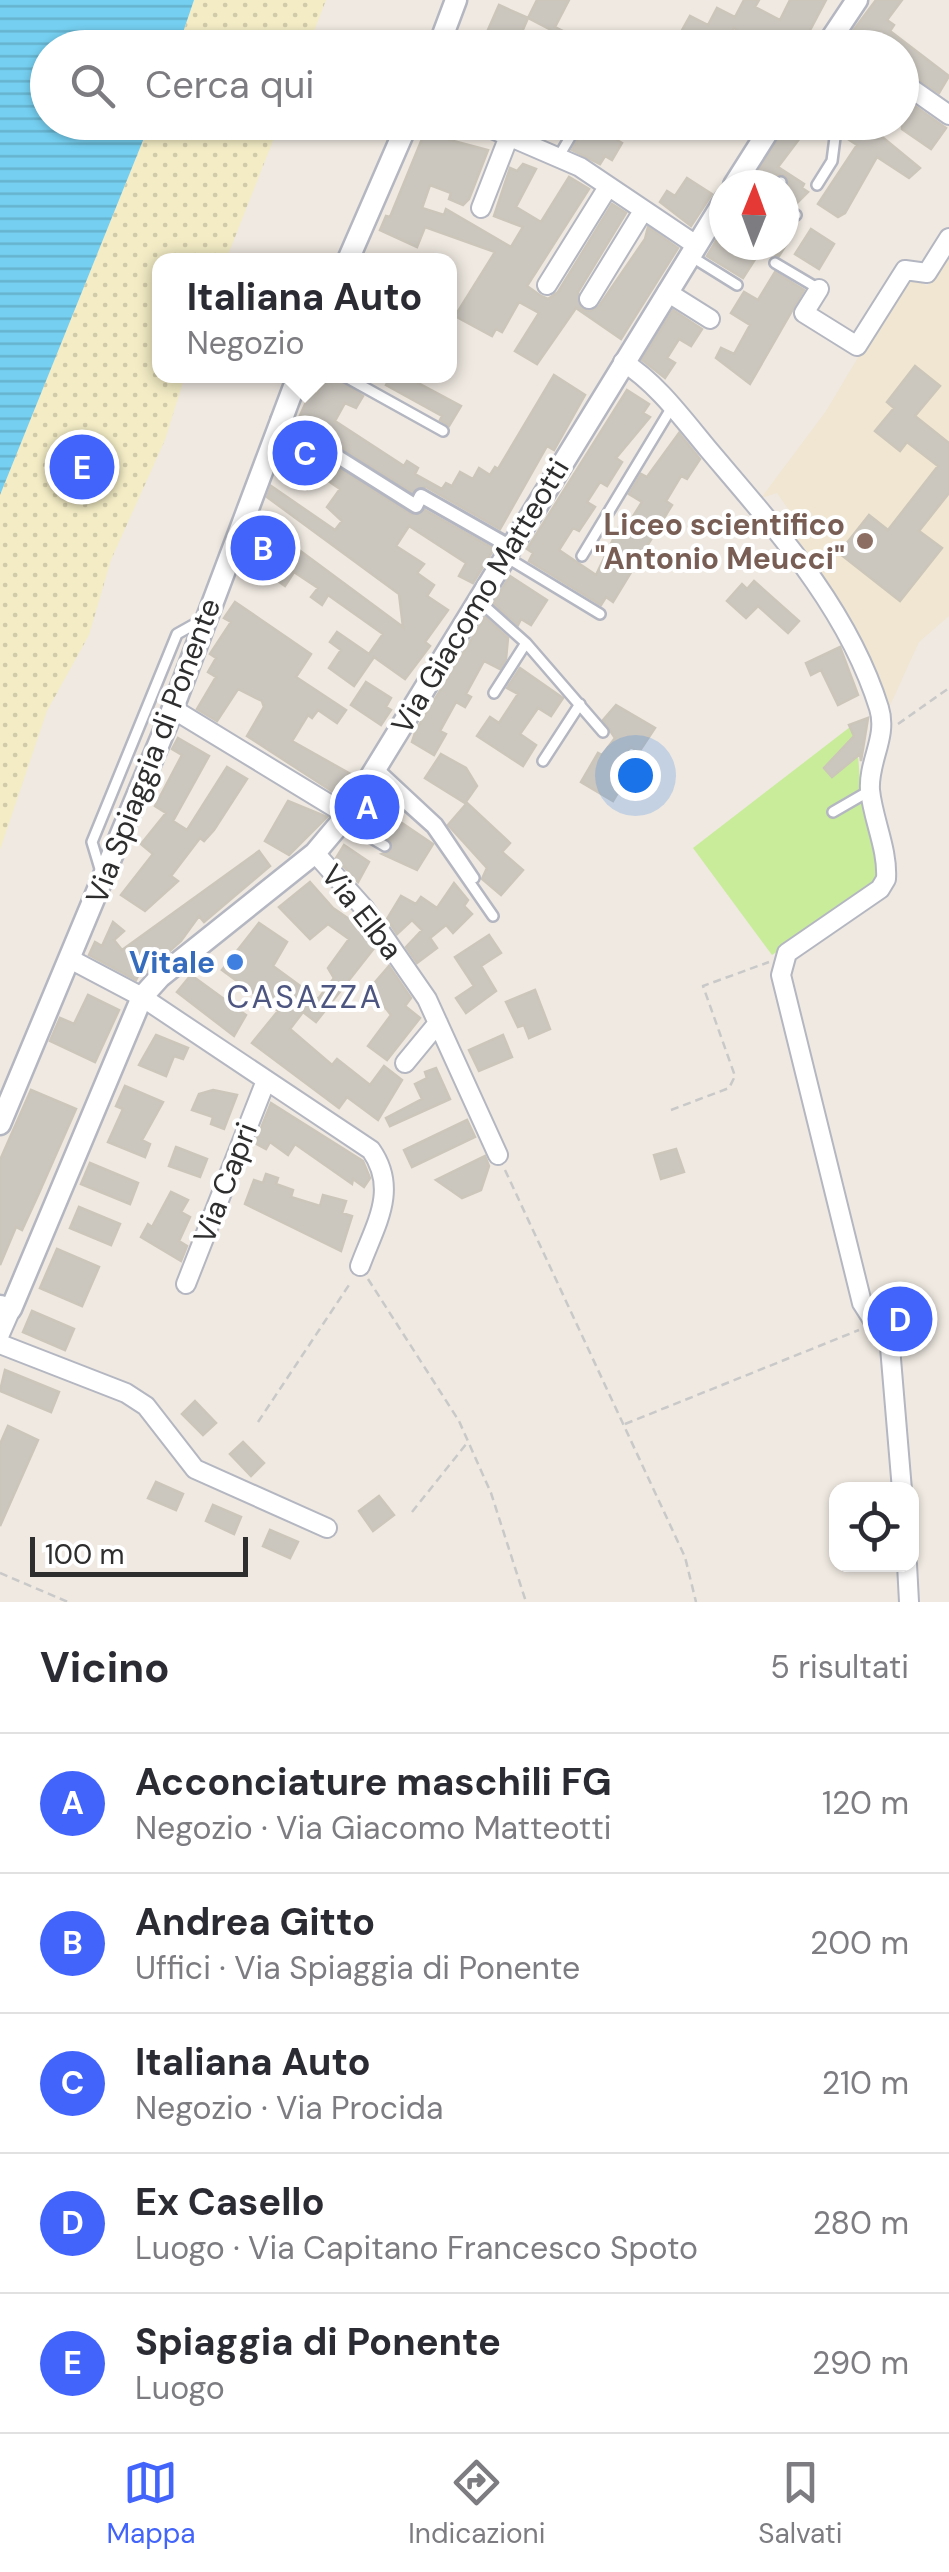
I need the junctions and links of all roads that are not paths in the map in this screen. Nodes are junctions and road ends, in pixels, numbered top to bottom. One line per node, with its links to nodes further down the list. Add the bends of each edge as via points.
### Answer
1 (456, 0): 3 (street)
2 (857, 0): 4 (street)
3 (445, 30)
4 (837, 30)
5 (919, 94): 6 (street)
6 (949, 115)
7 (400, 140): 22 (street)
8 (507, 140): 17 (street)
9 (519, 140): 13 (street)
10 (568, 140): 13 (lane)
11 (764, 140): 14 (street)
12 (835, 140): 15 (lane, via 832,161)
13 (559, 156): 16 (street)
14 (747, 170)
15 (817, 185)
16 (608, 187): 18 (street); 24 (street)
17 (481, 208)
18 (644, 211): 21 (street); 28 (street)
19 (709, 225): 21 (street, Via Giacomo Matteotti)
20 (949, 238): 26 (street, via 927,273 905,270 857,346 804,314)
21 (693, 250): 25 (lane); 27 (street, Via Giacomo Matteotti)
22 (351, 253)
23 (776, 263): 26 (lane)
24 (547, 285)
25 (737, 285)
26 (818, 289)
27 (666, 292): 29 (street); 30 (street, Via Giacomo Matteotti)
28 (588, 300)
29 (710, 320)
30 (623, 362): 33 (street); 36 (street, Via Giacomo Matteotti)
31 (295, 383): 34 (street, Via Spiaggia di Ponente)
32 (356, 383): 35 (lane)
33 (672, 407): 37 (lane); 48 (street, via 772,524 861,659 883,730)
34 (278, 419): 36 (street, via 416,506 421,496); 40 (street, Via Spiaggia di Ponente)
35 (443, 432)
36 (506, 550): 38 (street, Via Giacomo Matteotti); 39 (lane)
37 (582, 556)
38 (477, 600): 41 (lane); 47 (street, Via Giacomo Matteotti)
39 (600, 614)
40 (206, 618): 44 (street, Via Spiaggia di Ponente); 54 (lane, via 176,634 92,842)
41 (526, 643): 42 (lane); 43 (lane)
42 (494, 693)
43 (580, 704): 45 (lane); 46 (lane)
44 (173, 709): 50 (street); 54 (street, Via Spiaggia di Ponente)
45 (603, 732)
46 (543, 761)
47 (374, 770): 50 (street, Via Giacomo Matteotti); 53 (lane, via 438,823); 55 (lane, via 432,828)
48 (870, 790): 49 (lane); 68 (street, via 886,880 780,962 862,1303 890,1347)
49 (833, 812)
50 (344, 818): 51 (lane); 52 (street, Via Giacomo Matteotti)
51 (386, 846)
52 (315, 853): 57 (street, Via Giacomo Matteotti); 58 (street, Via Elba, via 364,908)
53 (474, 878)
54 (103, 880): 56 (street, Via Spiaggia di Ponente)
55 (492, 916)
56 (70, 959): 57 (street, Via Capri); 61 (street, Via Spiaggia di Ponente)
57 (142, 997): 60 (street, Via Capri); 65 (street, Via Giacomo Matteotti)
58 (438, 1023): 59 (street); 62 (street, Via Elba)
59 (404, 1063)
60 (264, 1083): 63 (street, Via Capri, via 328,1120 382,1166 385,1194); 64 (street, Via Capri)
61 (0, 1124)
62 (498, 1155)
63 (360, 1266)
64 (186, 1284)
65 (5, 1307): 66 (street, Via Giacomo Matteotti)
66 (0, 1334)
67 (0, 1344): 69 (street, via 126,1393 146,1406 195,1469)
68 (901, 1482)
69 (326, 1528)
70 (908, 1572): 71 (street)
71 (910, 1602)

